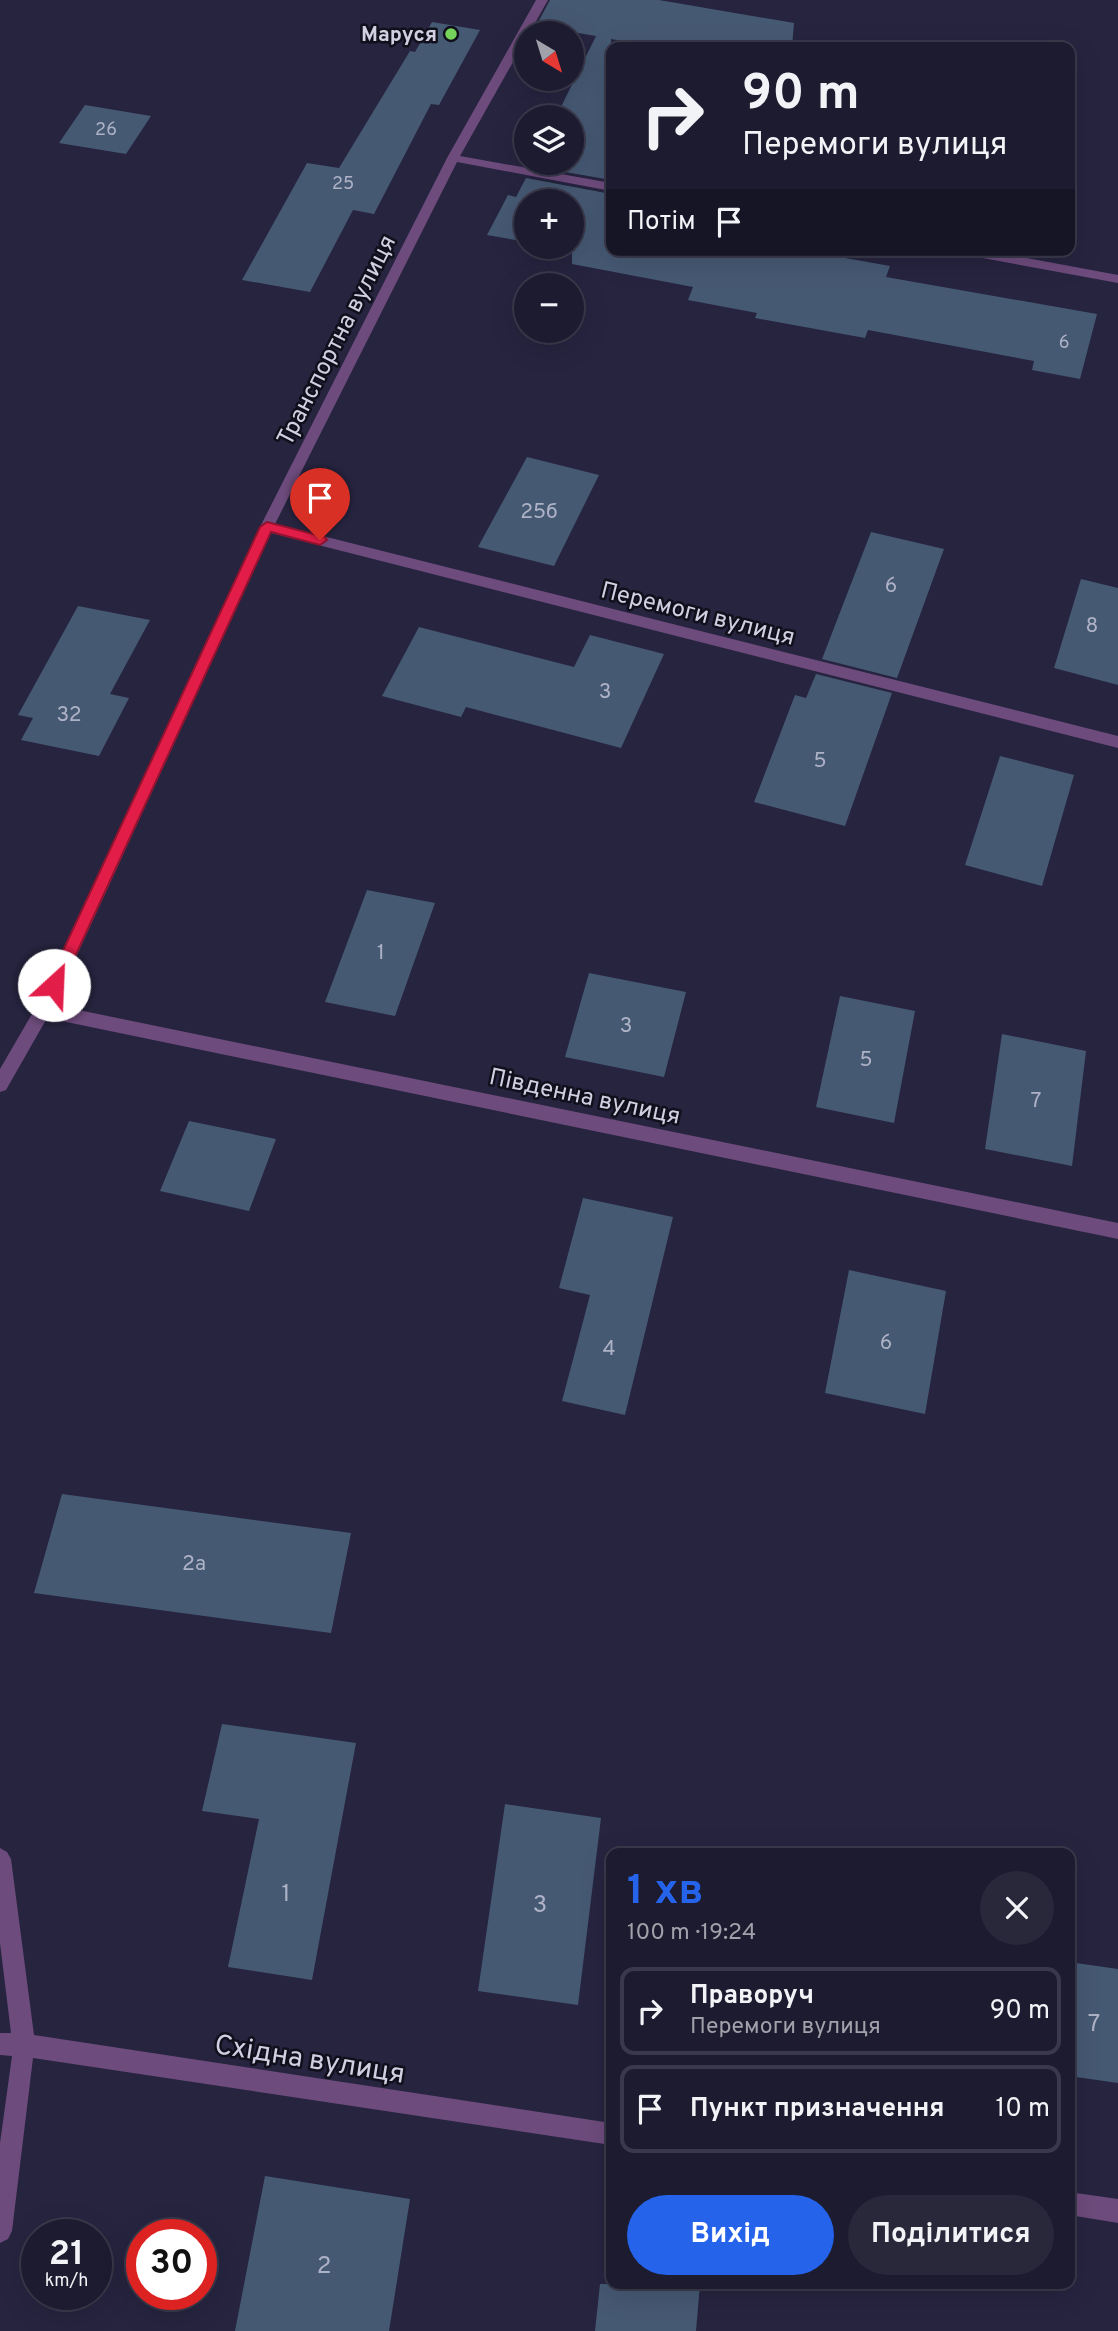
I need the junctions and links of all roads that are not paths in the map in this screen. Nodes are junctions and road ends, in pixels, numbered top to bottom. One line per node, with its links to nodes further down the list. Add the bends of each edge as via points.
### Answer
1 (542, 0): 2 (street, Транспортна вулиця)
2 (453, 158): 3 (street); 6 (street, Транспортна вулиця)
3 (606, 186)
4 (993, 256): 5 (street)
5 (1118, 279)
6 (267, 527): 7 (street, Перемоги вулиця); 8 (street, Транспортна вулиця)
7 (1118, 742)
8 (43, 1010): 9 (street, Транспортна вулиця); 10 (street, Південна вулиця)
9 (0, 1085)
10 (1118, 1231)
11 (0, 1859): 13 (street)
12 (0, 2044): 13 (street, Східна вулиця)
13 (24, 2045): 14 (street, Східна вулиця); 17 (street)
14 (606, 2133)
15 (1075, 2204): 16 (street)
16 (1118, 2211)
17 (0, 2231)

